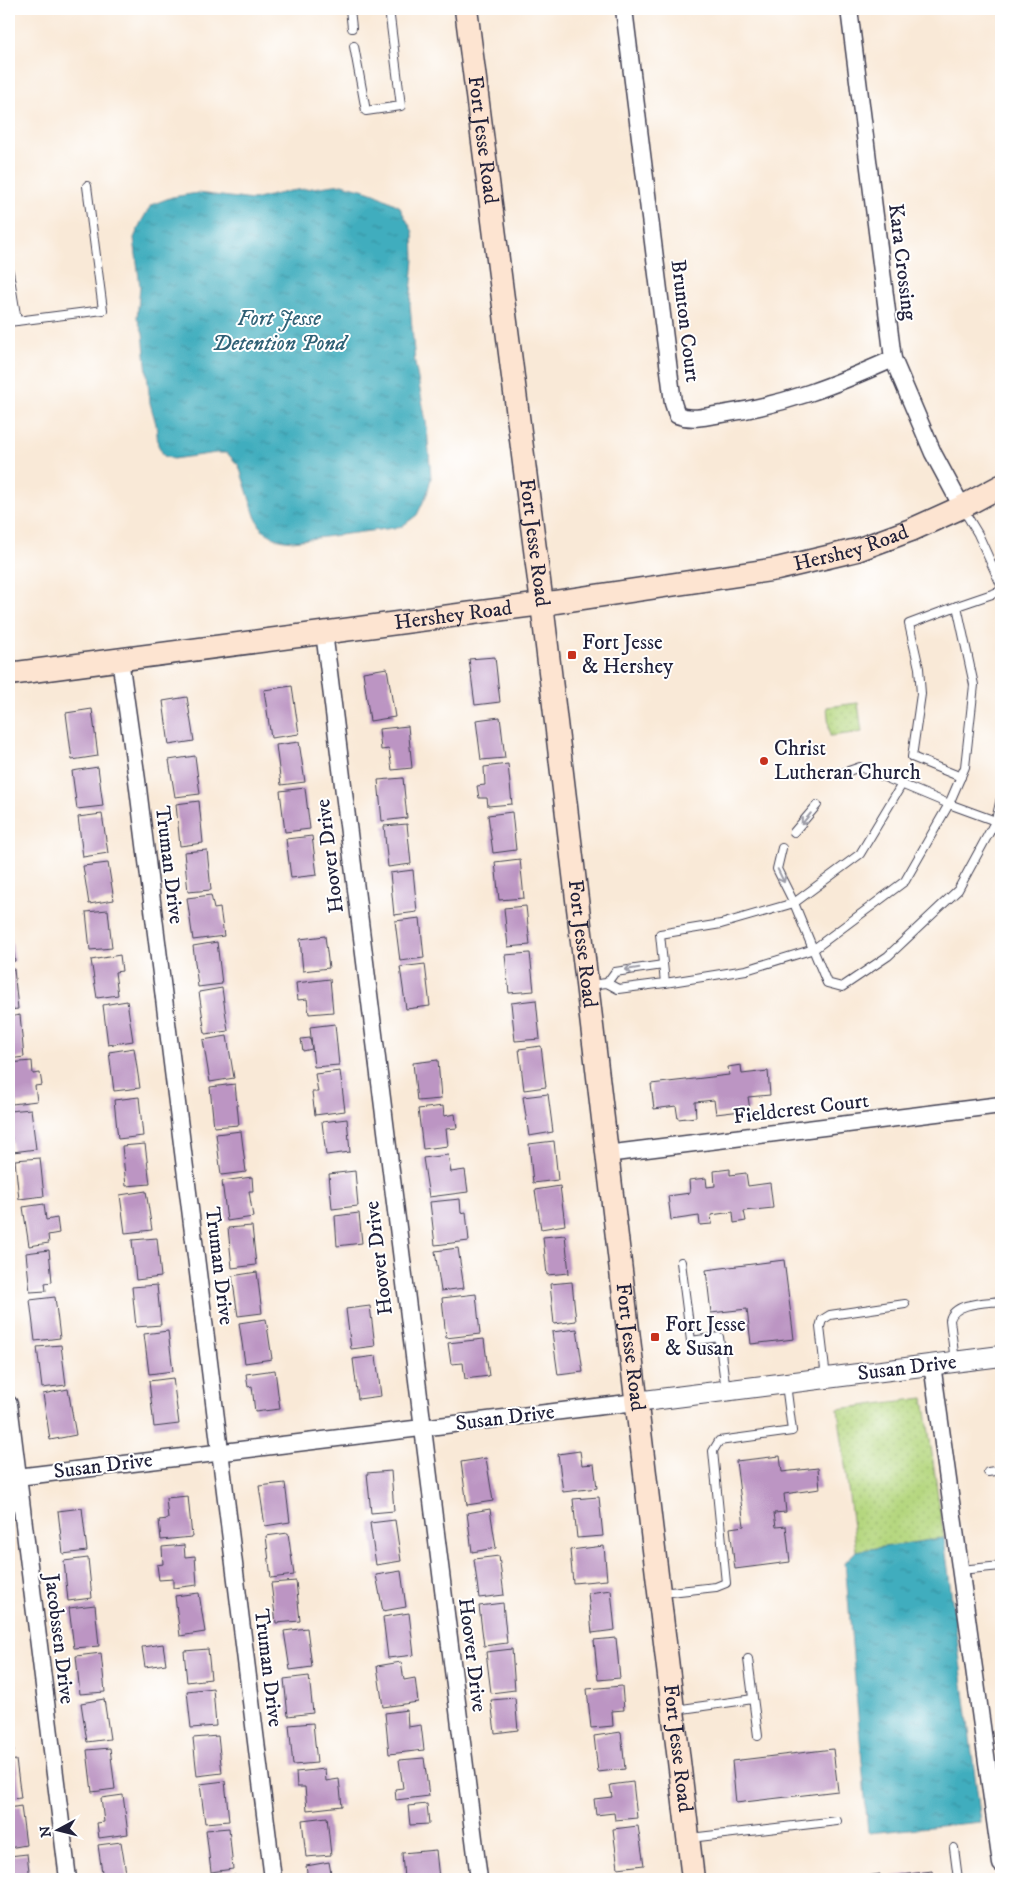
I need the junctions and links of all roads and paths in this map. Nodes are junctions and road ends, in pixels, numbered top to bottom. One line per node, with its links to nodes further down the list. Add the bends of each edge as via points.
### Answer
1 (350, 9): 6 (lane)
2 (390, 9): 7 (lane, via 401,106 366,111)
3 (466, 9): 16 (main road, Fort Jesse Road)
4 (624, 9): 11 (street, Brunton Court, via 677,414 689,419 801,397)
5 (849, 9): 11 (street, Kara Crossing)
6 (352, 28)
7 (354, 46)
8 (87, 186): 10 (lane, via 103,310)
9 (9, 272): 10 (lane)
10 (13, 322)
11 (893, 359): 13 (street, Kara Crossing, via 933,453)
12 (1001, 486): 13 (main road, Hershey Road)
13 (962, 507): 14 (lane); 16 (main road, Hershey Road, via 857,550 786,567)
14 (1001, 584)
15 (1001, 591): 17 (lane)
16 (542, 604): 18 (main road, Hershey Road); 34 (main road, Fort Jesse Road)
17 (957, 606): 22 (lane, via 974,685 965,767); 22 (lane, via 909,624 921,694 912,757)
18 (324, 632): 19 (main road, Hershey Road); 48 (street, Hoover Drive)
19 (120, 659): 20 (main road, Hershey Road); 49 (street, Truman Drive)
20 (9, 674)
21 (840, 774): 23 (lane, via 860,767)
22 (961, 777): 25 (lane)
23 (902, 784): 25 (lane); 30 (lane, via 860,854)
24 (1001, 798): 27 (lane)
25 (949, 804): 27 (lane); 31 (lane, via 904,881)
26 (817, 805): 28 (lane, one-way to 28)
27 (999, 822): 31 (lane, via 958,890 888,956 842,988 827,983)
28 (794, 832)
29 (782, 848): 30 (lane, one-way to 30, via 777,869)
30 (794, 903): 31 (lane); 32 (lane, via 721,924 660,934)
31 (814, 949): 33 (lane, via 746,970)
32 (663, 965): 33 (lane); 34 (lane, one-way to 34, via 615,972)
33 (665, 983): 34 (lane, via 618,989)
34 (597, 984): 36 (main road, Fort Jesse Road)
35 (1001, 1106): 36 (street, Fieldcrest Court)
36 (606, 1154): 46 (main road, Fort Jesse Road)
37 (681, 1262): 45 (lane, via 691,1341 719,1338)
38 (1001, 1301): 41 (lane, via 956,1309 952,1314)
39 (905, 1304): 43 (lane, via 824,1318 820,1327)
40 (1001, 1356): 41 (street, Susan Drive)
41 (955, 1362): 42 (street, Susan Drive)
42 (932, 1364): 43 (street, Susan Drive); 54 (street)
43 (826, 1378): 44 (street, Susan Drive)
44 (786, 1383): 45 (street, Susan Drive); 55 (lane, via 792,1431 719,1440 713,1451 726,1583)
45 (726, 1391): 46 (street, Susan Drive)
46 (636, 1402): 48 (street, Susan Drive); 55 (main road, Fort Jesse Road)
47 (9, 1404): 52 (street, Jacobssen Drive)
48 (422, 1428): 49 (street, Susan Drive); 66 (street, Hoover Drive)
49 (221, 1452): 52 (street, Susan Drive); 65 (street, Truman Drive)
50 (1001, 1470): 51 (lane)
51 (988, 1472)
52 (13, 1478): 64 (street, Jacobssen Drive)
53 (1001, 1566): 54 (lane)
54 (960, 1570): 63 (street)
55 (659, 1593): 58 (main road, Fort Jesse Road)
56 (748, 1659): 57 (lane)
57 (753, 1698): 58 (lane); 59 (lane)
58 (673, 1711): 61 (main road, Fort Jesse Road)
59 (758, 1736)
60 (837, 1821): 61 (lane)
61 (688, 1839): 67 (main road, Fort Jesse Road)
62 (954, 1848): 68 (lane)
63 (1001, 1864)
64 (68, 1879)
65 (273, 1879)
66 (479, 1879)
67 (693, 1879)
68 (958, 1879)

